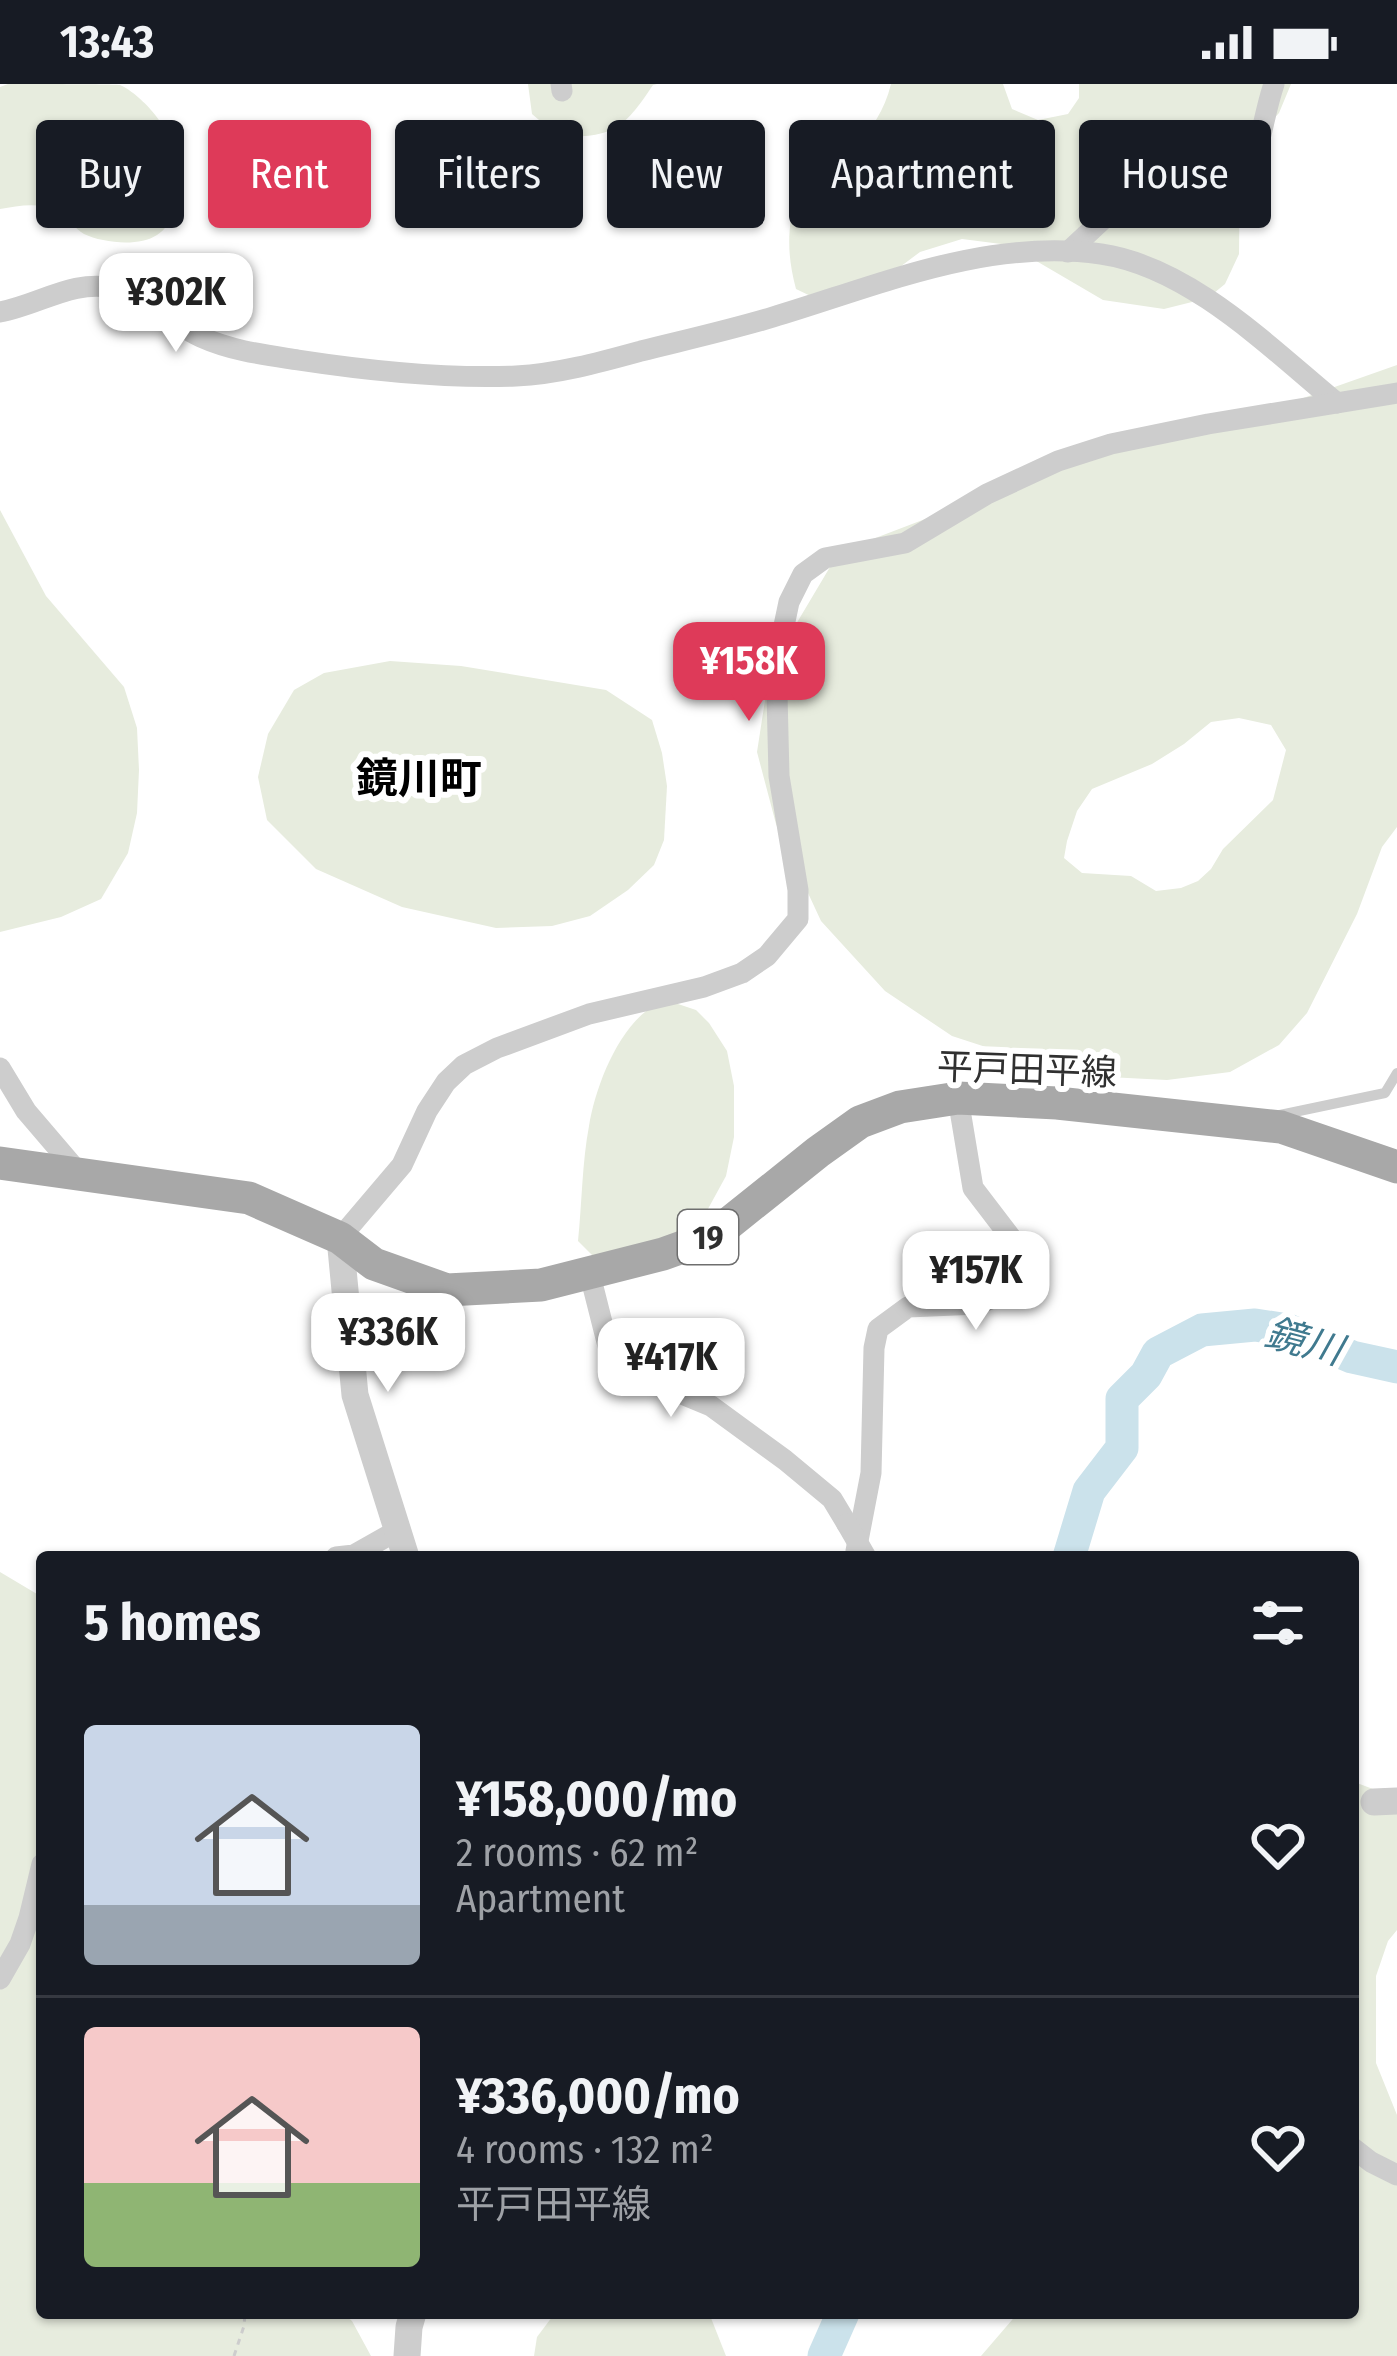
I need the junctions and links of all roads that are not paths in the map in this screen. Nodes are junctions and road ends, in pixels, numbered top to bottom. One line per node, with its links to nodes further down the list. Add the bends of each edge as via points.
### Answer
1 (1274, 84): 2 (street, via 1240,190 1140,197)
2 (1068, 251): 3 (street, via 936,265 774,316 519,376 412,374 247,352 201,337 112,287 71,287); 5 (street, via 1150,269 1213,301)
3 (0, 312)
4 (1397, 393): 5 (street)
5 (1337, 403): 13 (street, via 1111,444 986,494 905,542 825,558 803,574 789,602 777,694 798,919 742,973 589,1014 464,1065 427,1111 402,1165)
6 (0, 1068): 12 (street)
7 (1397, 1073): 9 (lane, via 1385,1093)
8 (958, 1098): 9 (main road, 平戸田平線 / 19); 14 (main road, 平戸田平線 / 19, via 860,1122 713,1236); 17 (street, via 973,1188 1012,1239 1017,1279 978,1304 908,1307 878,1329 871,1473)
9 (1242, 1123): 11 (main road, 平戸田平線 / 19, via 1281,1127)
10 (0, 1163): 12 (main road, 平戸田平線 / 19)
11 (1397, 1167)
12 (79, 1173): 13 (main road, 平戸田平線 / 19, via 250,1198)
13 (340, 1238): 14 (main road, 平戸田平線 / 19, via 374,1264 447,1290 541,1286); 15 (street, via 355,1395)
14 (590, 1271): 18 (street, bridge, via 611,1358 711,1406 785,1460 832,1499)
15 (402, 1544): 16 (street)
16 (371, 1551)
17 (855, 1551)
18 (863, 1551)
19 (36, 1889): 20 (street)
20 (0, 1978)
21 (1359, 2153): 22 (street)
22 (1397, 2175)
23 (411, 2319): 24 (street)
24 (407, 2356)

